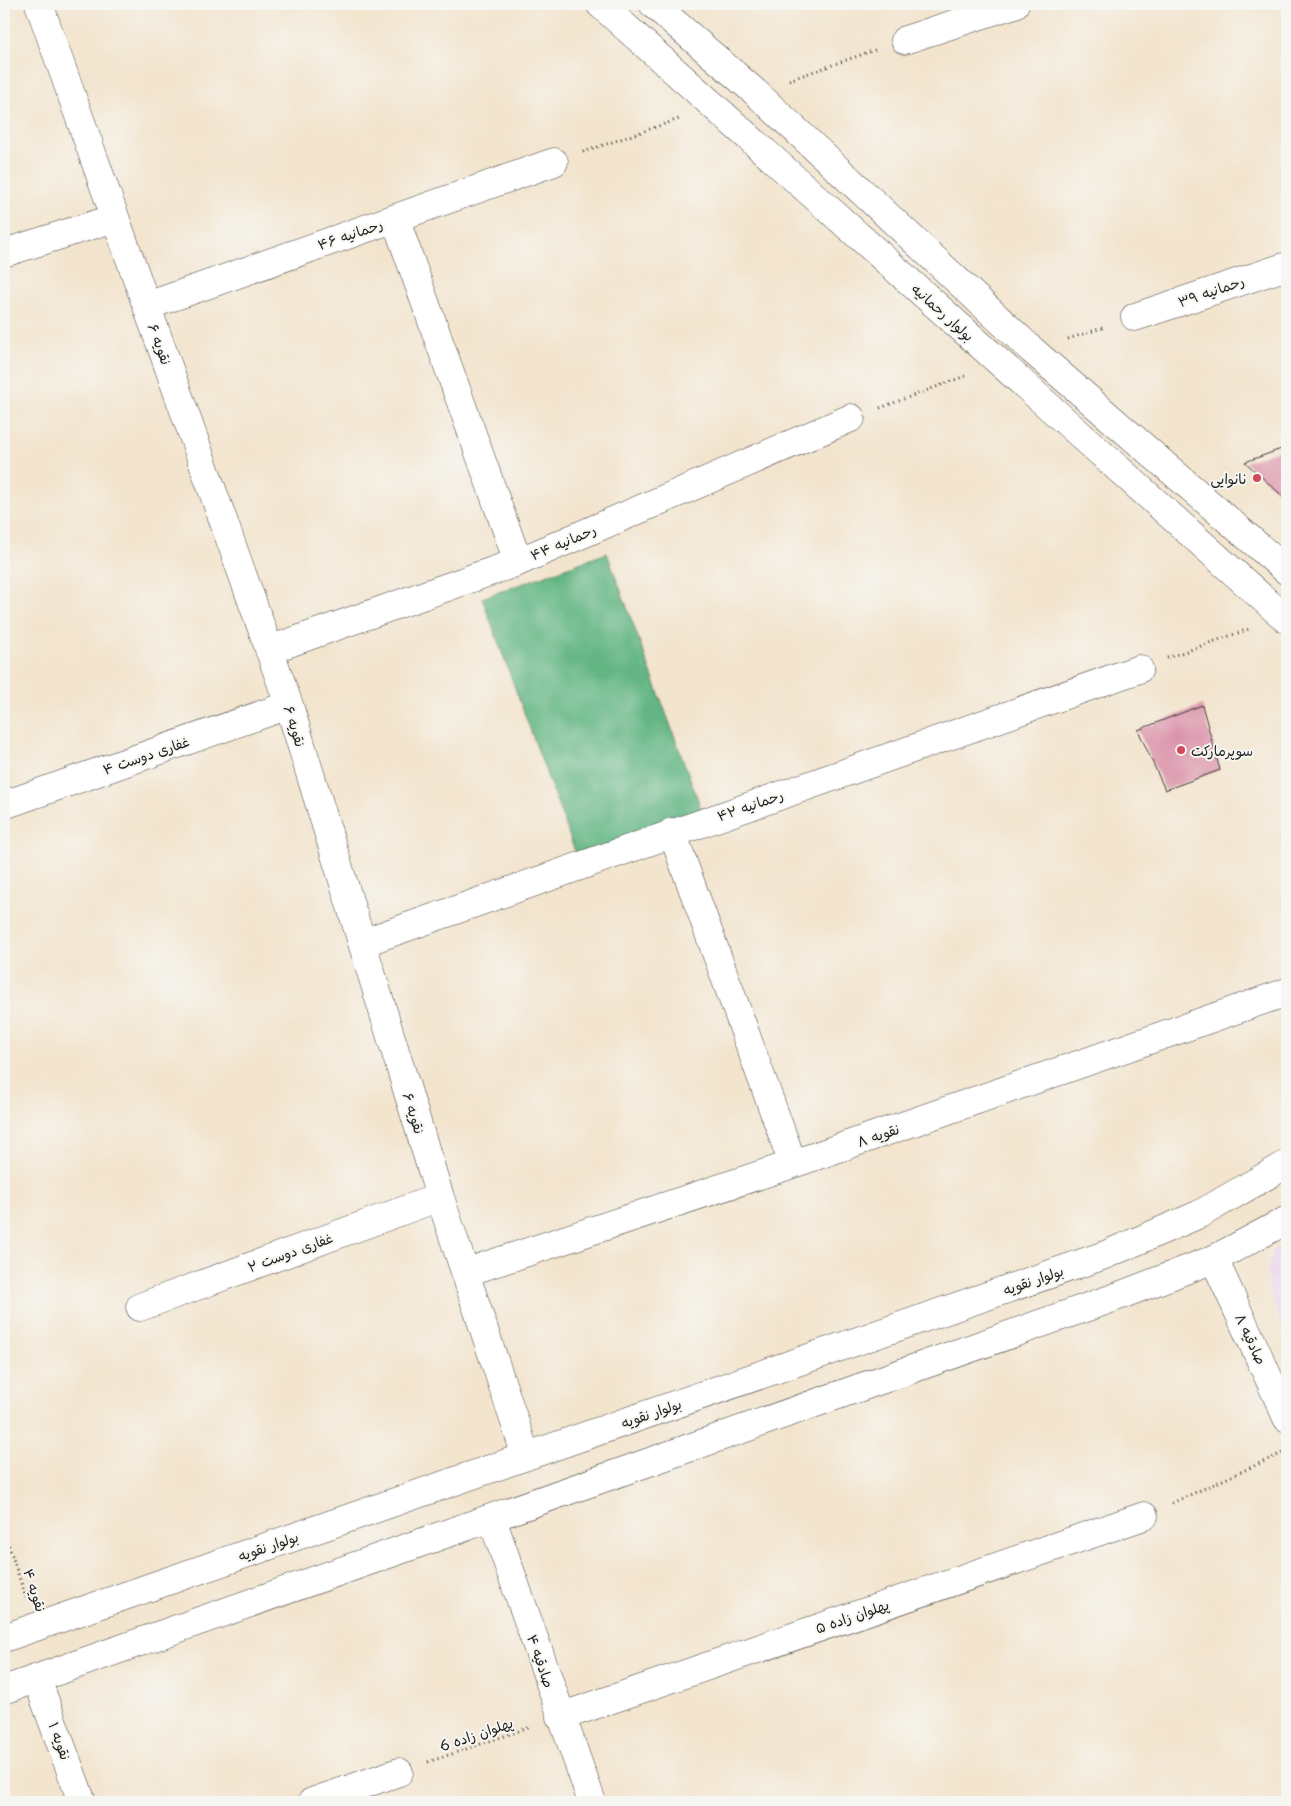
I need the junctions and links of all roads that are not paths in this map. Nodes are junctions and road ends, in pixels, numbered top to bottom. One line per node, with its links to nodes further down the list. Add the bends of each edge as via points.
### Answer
1 (39, 4): 7 (street, نقویه ۶)
2 (600, 4): 16 (street, بولوار رحمانیه)
3 (653, 4): 15 (street, via 755,92 1032,350)
4 (1015, 4): 5 (street)
5 (904, 40)
6 (554, 162): 8 (street, رحمانیه ۴۶)
7 (116, 218): 9 (street); 11 (street, نقویه ۶)
8 (395, 218): 11 (street, رحمانیه ۴۶); 14 (street)
9 (4, 253)
10 (1287, 266): 12 (street, رحمانیه ۳۹)
11 (146, 306): 17 (street, نقویه ۶)
12 (1135, 317)
13 (851, 418): 14 (street, رحمانیه ۴۴)
14 (518, 562): 17 (street, رحمانیه ۴۴)
15 (1287, 571)
16 (1286, 618)
17 (269, 650): 19 (street, نقویه ۶)
18 (1139, 669): 21 (street, رحمانیه ۴۲)
19 (289, 705): 20 (street, غفاری دوست ۴); 22 (street, نقویه ۶)
20 (4, 805)
21 (672, 832): 22 (street, رحمانیه ۴۲); 24 (street)
22 (362, 943): 26 (street, نقویه ۶)
23 (1287, 992): 24 (street, نقویه ۸)
24 (793, 1164): 29 (street, نقویه ۸)
25 (1287, 1164): 32 (street, بولوار نقویه, via 1200,1214 1105,1255)
26 (440, 1197): 29 (street, نقویه ۶); 30 (street, غفاری دوست ۲)
27 (1287, 1220): 28 (street)
28 (1214, 1259): 31 (street, صادقیه ۸); 34 (street, via 1116,1297)
29 (467, 1272): 32 (street, نقویه ۶)
30 (140, 1307)
31 (1287, 1418)
32 (526, 1456): 35 (street, بولوار نقویه)
33 (1144, 1516): 38 (street, پهلوان زاده ۵)
34 (492, 1519): 36 (street); 38 (street, صادقیه ۴)
35 (4, 1638)
36 (37, 1679): 37 (street); 40 (street, نقویه ۱)
37 (4, 1690)
38 (560, 1717): 42 (street, صادقیه ۴)
39 (399, 1772): 41 (street)
40 (82, 1802)
41 (312, 1802)
42 (592, 1802)

